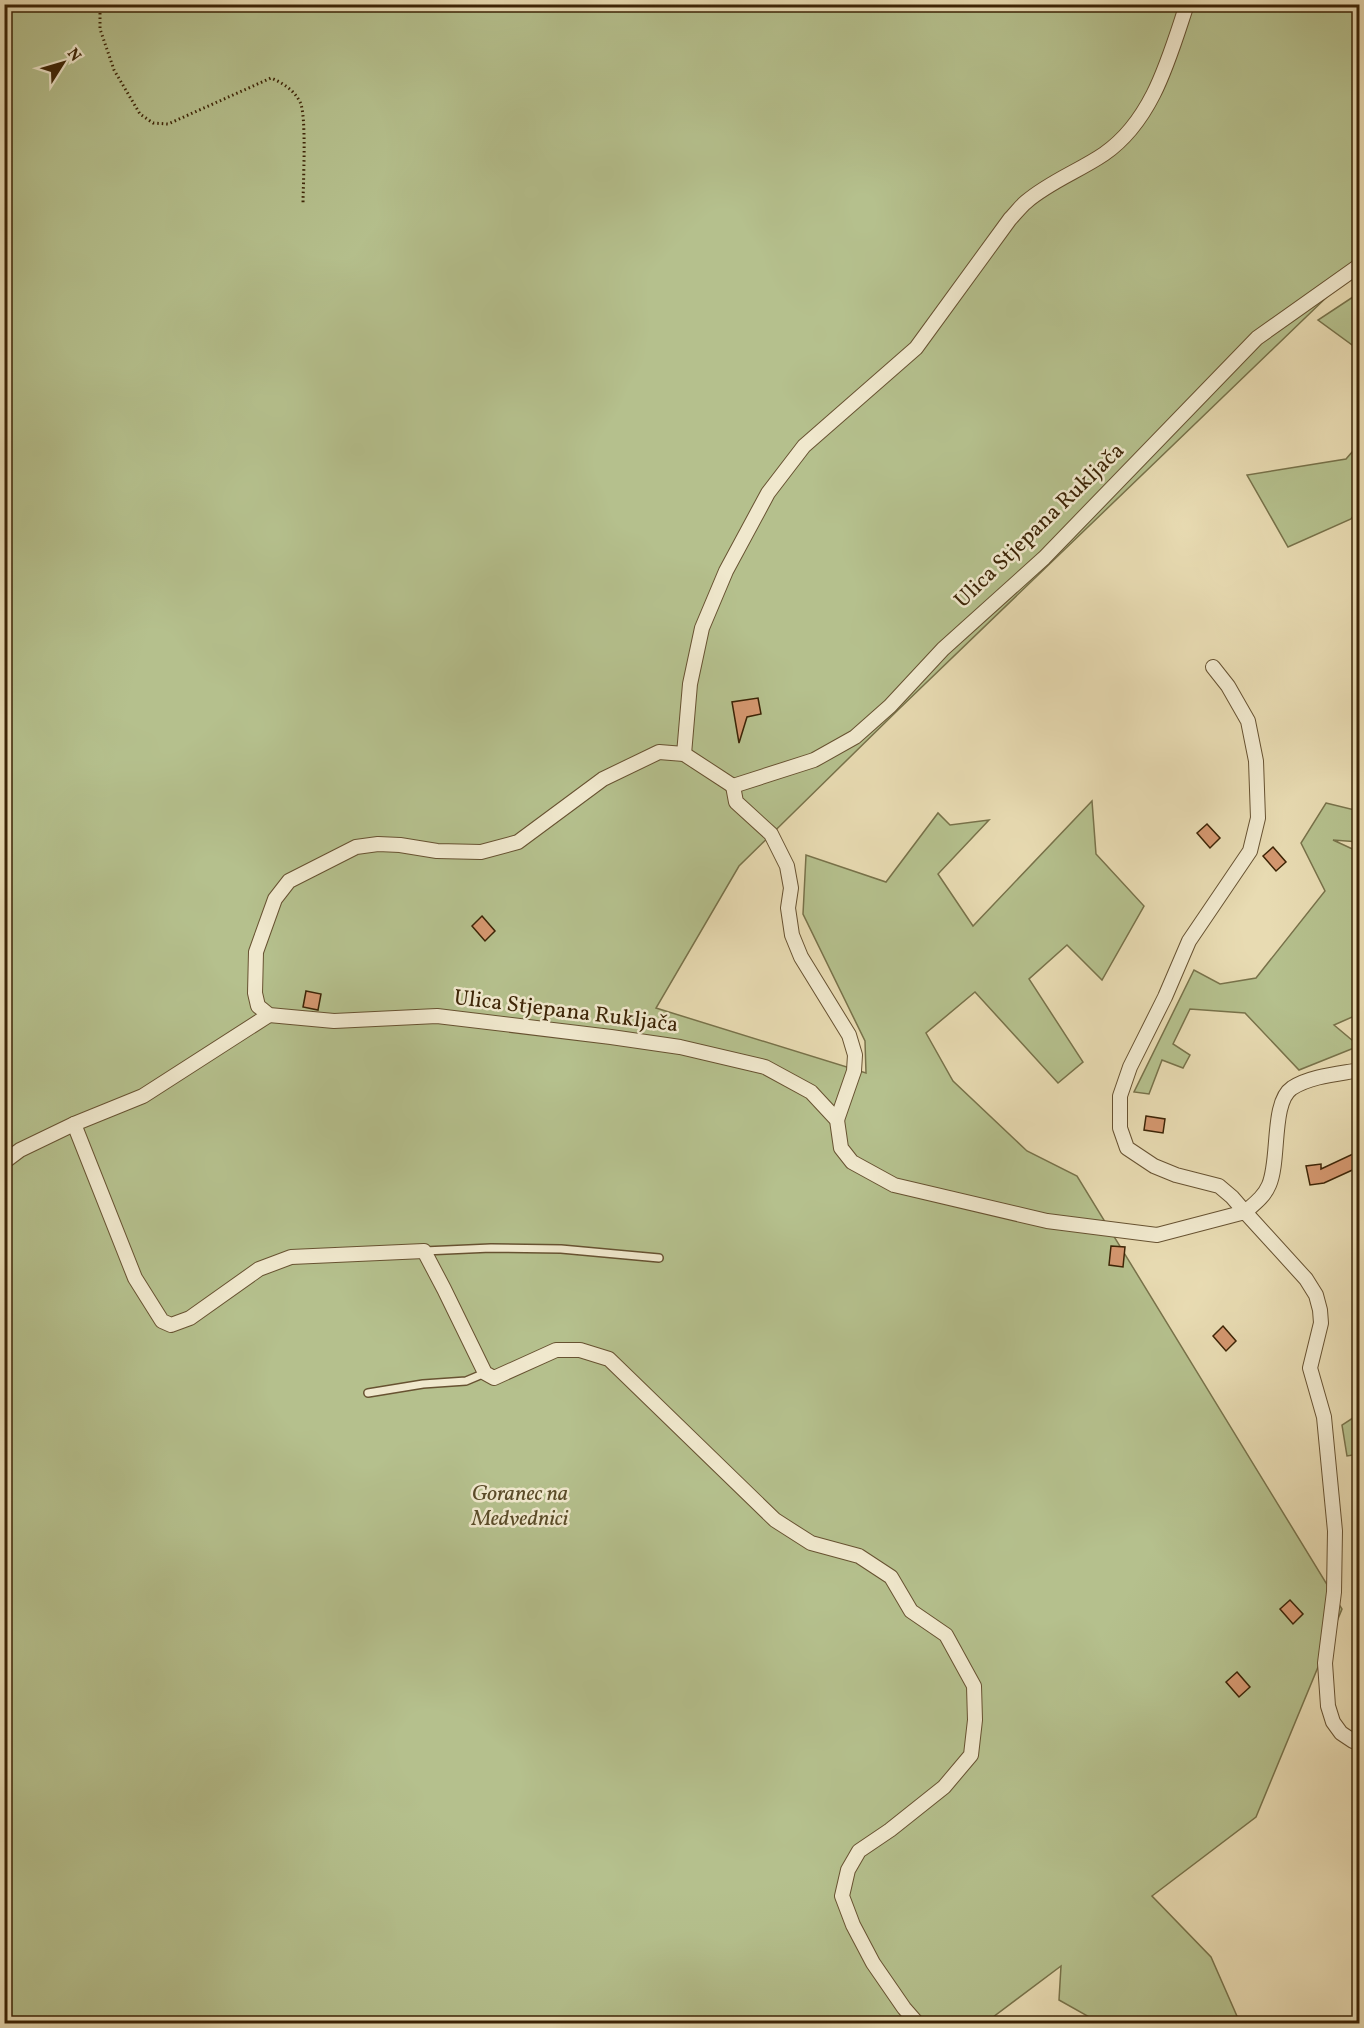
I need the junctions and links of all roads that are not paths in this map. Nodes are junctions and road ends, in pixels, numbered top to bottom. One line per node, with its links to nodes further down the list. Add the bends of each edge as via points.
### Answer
1 (1187, 4): 4 (street, via 1164,76 1125,136 1104,154 1026,202 916,348 804,446 768,493 726,571 702,628 690,684)
2 (1359, 265): 5 (street, Ulica Stjepana Rukljača, via 1257,338 1044,558 943,649 855,737 814,760)
3 (1213, 667): 11 (street, via 1248,721 1256,761 1258,818 1250,851 1189,941 1131,1067 1120,1096 1120,1128 1127,1148 1165,1171 1219,1186)
4 (684, 754): 5 (street); 6 (street, via 659,752 603,779 518,842 481,852 389,844 356,847 289,881 275,900 256,952 255,993 258,1006)
5 (733, 786): 8 (street, via 736,802 771,834 788,866 792,935 801,957 849,1035 855,1055 854,1071)
6 (269, 1016): 8 (street, Ulica Stjepana Rukljača, via 333,1021 436,1017 680,1047 765,1067 811,1092); 9 (street, via 143,1096)
7 (1359, 1070): 11 (street, via 1303,1083 1283,1095 1270,1184)
8 (837, 1120): 11 (street, via 841,1148 852,1162 894,1185 1047,1221 1157,1235)
9 (74, 1124): 10 (street); 12 (street, via 135,1278 162,1321 171,1325 190,1318 259,1269 291,1257)
10 (4, 1162)
11 (1245, 1212): 16 (street, via 1306,1279 1320,1310 1321,1323 1310,1368 1324,1417 1335,1531 1335,1592 1326,1663 1328,1706 1341,1733)
12 (424, 1251): 13 (lane, via 561,1249); 14 (street)
13 (659, 1258)
14 (485, 1373): 15 (lane, via 466,1381); 17 (street, via 494,1378 556,1350 580,1350 609,1359 775,1520 811,1543 859,1556 891,1577 911,1611 946,1635 975,1686 971,1755 944,1788 859,1851 848,1870 842,1896 873,1963)
15 (368, 1393)
16 (1359, 1743)
17 (918, 2024)

